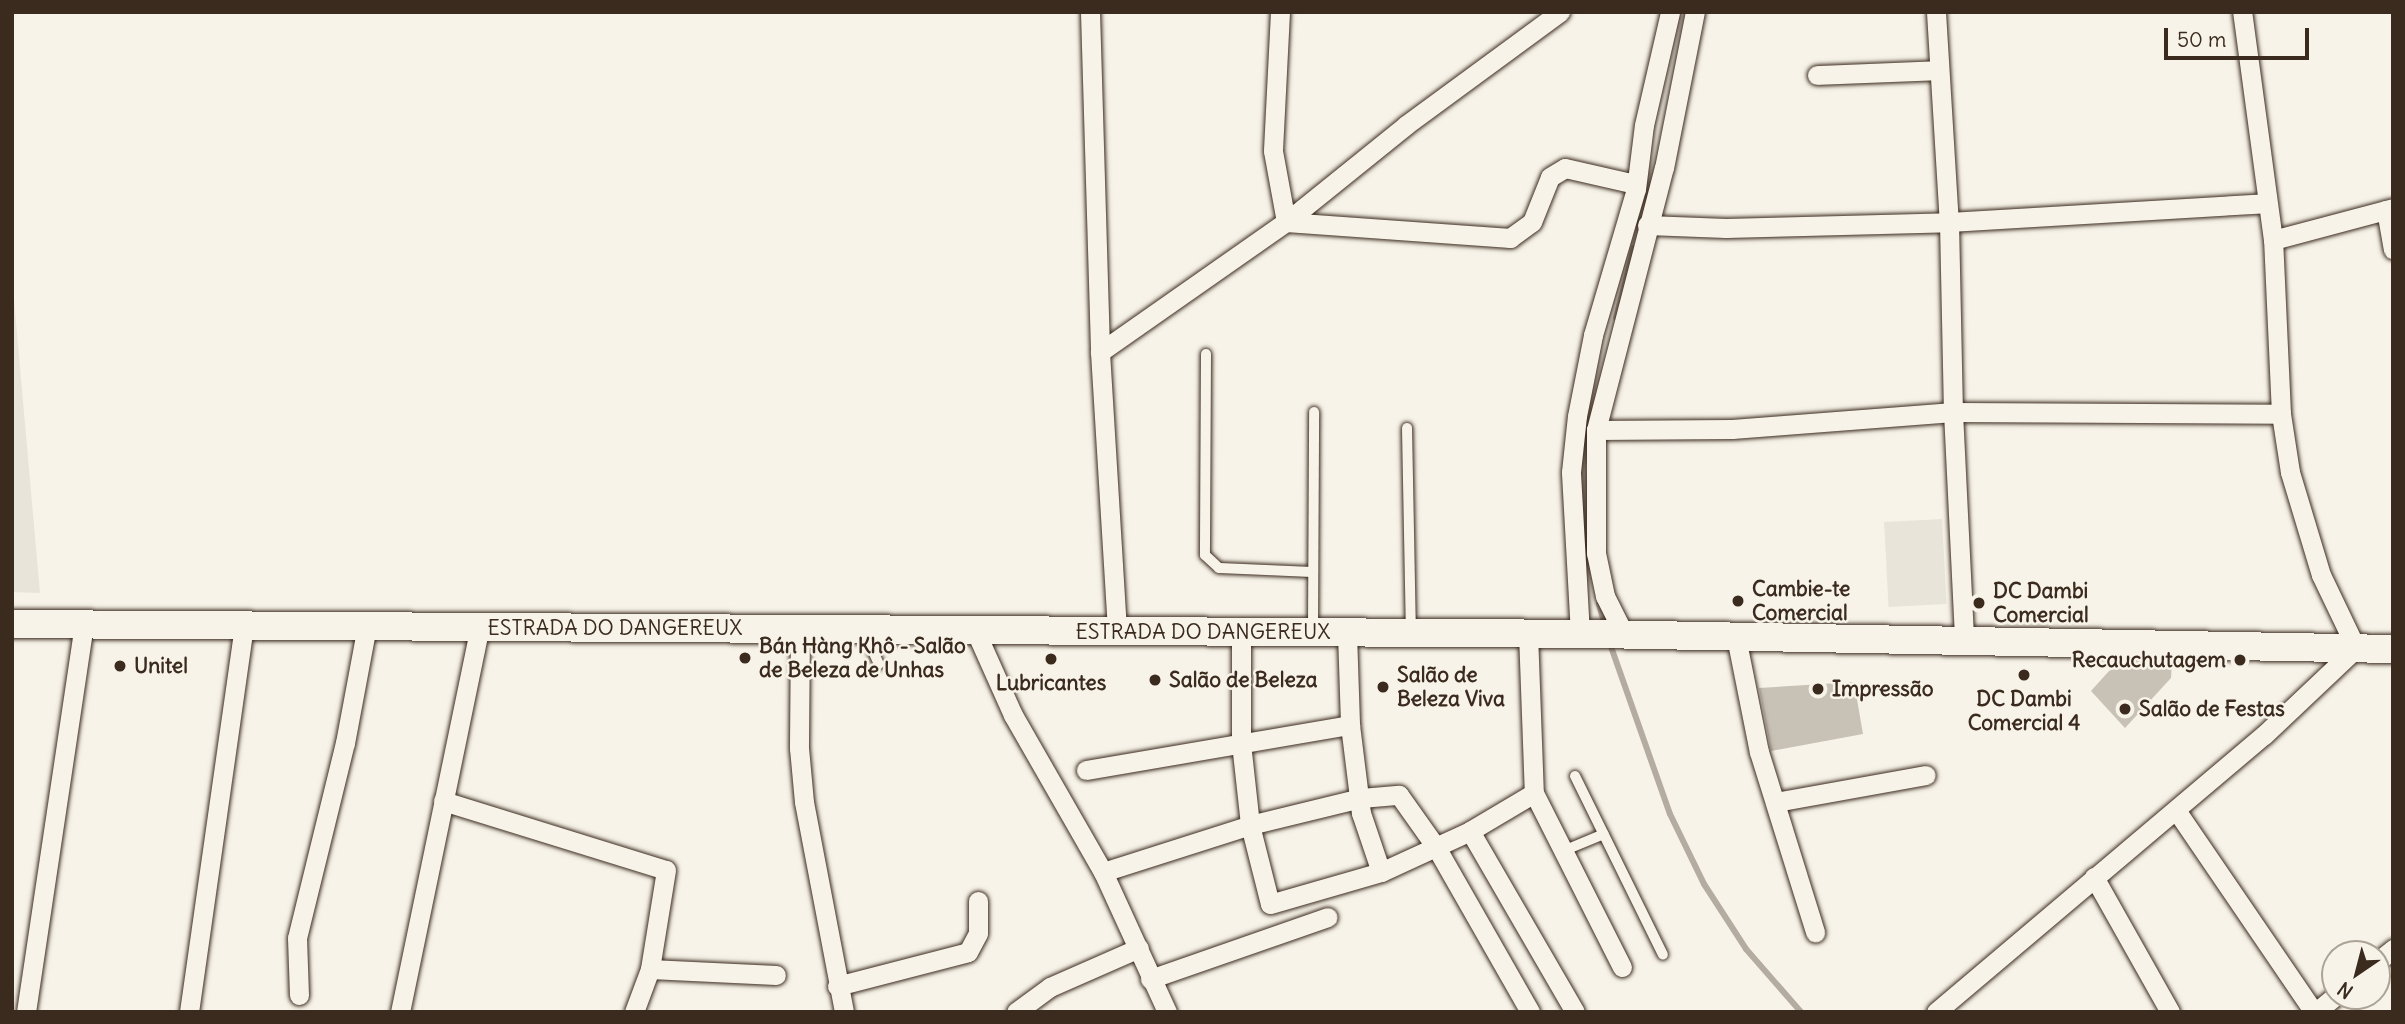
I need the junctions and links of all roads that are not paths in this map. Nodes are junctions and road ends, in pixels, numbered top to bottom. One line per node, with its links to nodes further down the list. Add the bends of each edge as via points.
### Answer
1 (1090, 12): 18 (street)
2 (1280, 12): 13 (street, via 1273,151)
3 (1560, 12): 13 (street, via 1406,125)
4 (1670, 12): 10 (street)
5 (1695, 12): 15 (street, via 1664,168)
6 (1936, 12): 8 (street)
7 (2242, 12): 11 (street)
8 (1938, 70): 9 (street); 14 (street)
9 (1817, 75)
10 (1636, 184): 13 (street, via 1565,168 1550,177 1532,222 1510,238); 40 (street, via 1593,335 1571,472)
11 (2265, 203): 14 (street); 16 (street)
12 (2390, 209): 16 (street); 17 (street)
13 (1286, 222): 18 (street)
14 (1949, 222): 15 (street, via 1726,228); 21 (street)
15 (1647, 225): 24 (street)
16 (2273, 240): 22 (street)
17 (2393, 249)
18 (1100, 352): 34 (street)
19 (1206, 354): 25 (lane, via 1205,555 1219,568)
20 (1314, 412): 25 (lane)
21 (1952, 412): 22 (street); 24 (street, via 1732,429); 42 (street)
22 (2281, 414): 43 (street, via 2306,530 2321,575)
23 (1407, 428): 38 (lane)
24 (1596, 430): 40 (street, via 1596,553 1605,596)
25 (1313, 572): 36 (lane)
26 (12, 624): 27 (main road, ESTRADA DO DANGEREUX)
27 (84, 625): 28 (main road, ESTRADA DO DANGEREUX); 75 (street)
28 (244, 626): 29 (main road, ESTRADA DO DANGEREUX); 76 (street)
29 (367, 626): 30 (main road, ESTRADA DO DANGEREUX); 74 (street, via 345,743 297,938)
30 (480, 627): 31 (main road, ESTRADA DO DANGEREUX); 53 (street)
31 (800, 629): 32 (main road, ESTRADA DO DANGEREUX); 73 (street, via 799,748 804,803)
32 (863, 629): 33 (main road, ESTRADA DO DANGEREUX); 45 (lane)
33 (975, 630): 34 (main road, ESTRADA DO DANGEREUX); 61 (street, via 1013,715)
34 (1117, 631): 35 (main road, ESTRADA DO DANGEREUX)
35 (1241, 632): 36 (main road, ESTRADA DO DANGEREUX); 47 (street)
36 (1313, 632): 37 (main road, ESTRADA DO DANGEREUX)
37 (1347, 633): 38 (main road, ESTRADA DO DANGEREUX); 46 (street)
38 (1411, 633): 39 (main road, ESTRADA DO DANGEREUX)
39 (1528, 634): 40 (main road, ESTRADA DO DANGEREUX); 51 (street)
40 (1605, 634): 41 (main road, ESTRADA DO DANGEREUX)
41 (1736, 636): 42 (main road, ESTRADA DO DANGEREUX); 54 (street, via 1759,752)
42 (1964, 641): 43 (main road, ESTRADA DO DANGEREUX)
43 (2356, 649): 44 (main road, ESTRADA DO DANGEREUX); 55 (street)
44 (2393, 649)
45 (879, 664)
46 (1350, 725): 47 (street); 52 (street)
47 (1241, 743): 48 (street); 56 (street)
48 (1086, 770)
49 (1926, 775): 54 (street)
50 (1575, 776): 58 (lane)
51 (1534, 793): 57 (street); 60 (street)
52 (1361, 798): 56 (street); 59 (street, via 1399,795); 62 (street)
53 (443, 802): 70 (street, via 666,870); 77 (street)
54 (1776, 802): 66 (street)
55 (2176, 810): 63 (street); 86 (street)
56 (1250, 825): 61 (street); 62 (street, via 1270,904)
57 (1470, 831): 59 (street); 83 (street)
58 (1604, 834): 60 (lane); 68 (lane)
59 (1436, 847): 62 (street); 82 (street)
60 (1563, 851): 69 (street)
61 (1103, 872): 67 (street)
62 (1381, 872)
63 (2094, 877): 84 (street); 85 (street)
64 (978, 901): 73 (street, via 978,933 968,952)
65 (1328, 918): 72 (street)
66 (1815, 932)
67 (1139, 948): 72 (street); 80 (street, via 1050,986)
68 (1663, 955)
69 (1622, 967)
70 (650, 969): 71 (street); 78 (street)
71 (776, 975)
72 (1150, 979): 81 (street)
73 (837, 986): 79 (street)
74 (299, 995)
75 (26, 1012)
76 (189, 1012)
77 (400, 1012)
78 (634, 1012)
79 (844, 1012)
80 (1016, 1012)
81 (1167, 1012)
82 (1530, 1012)
83 (1575, 1012)
84 (1936, 1012)
85 (2170, 1012)
86 (2315, 1012)

